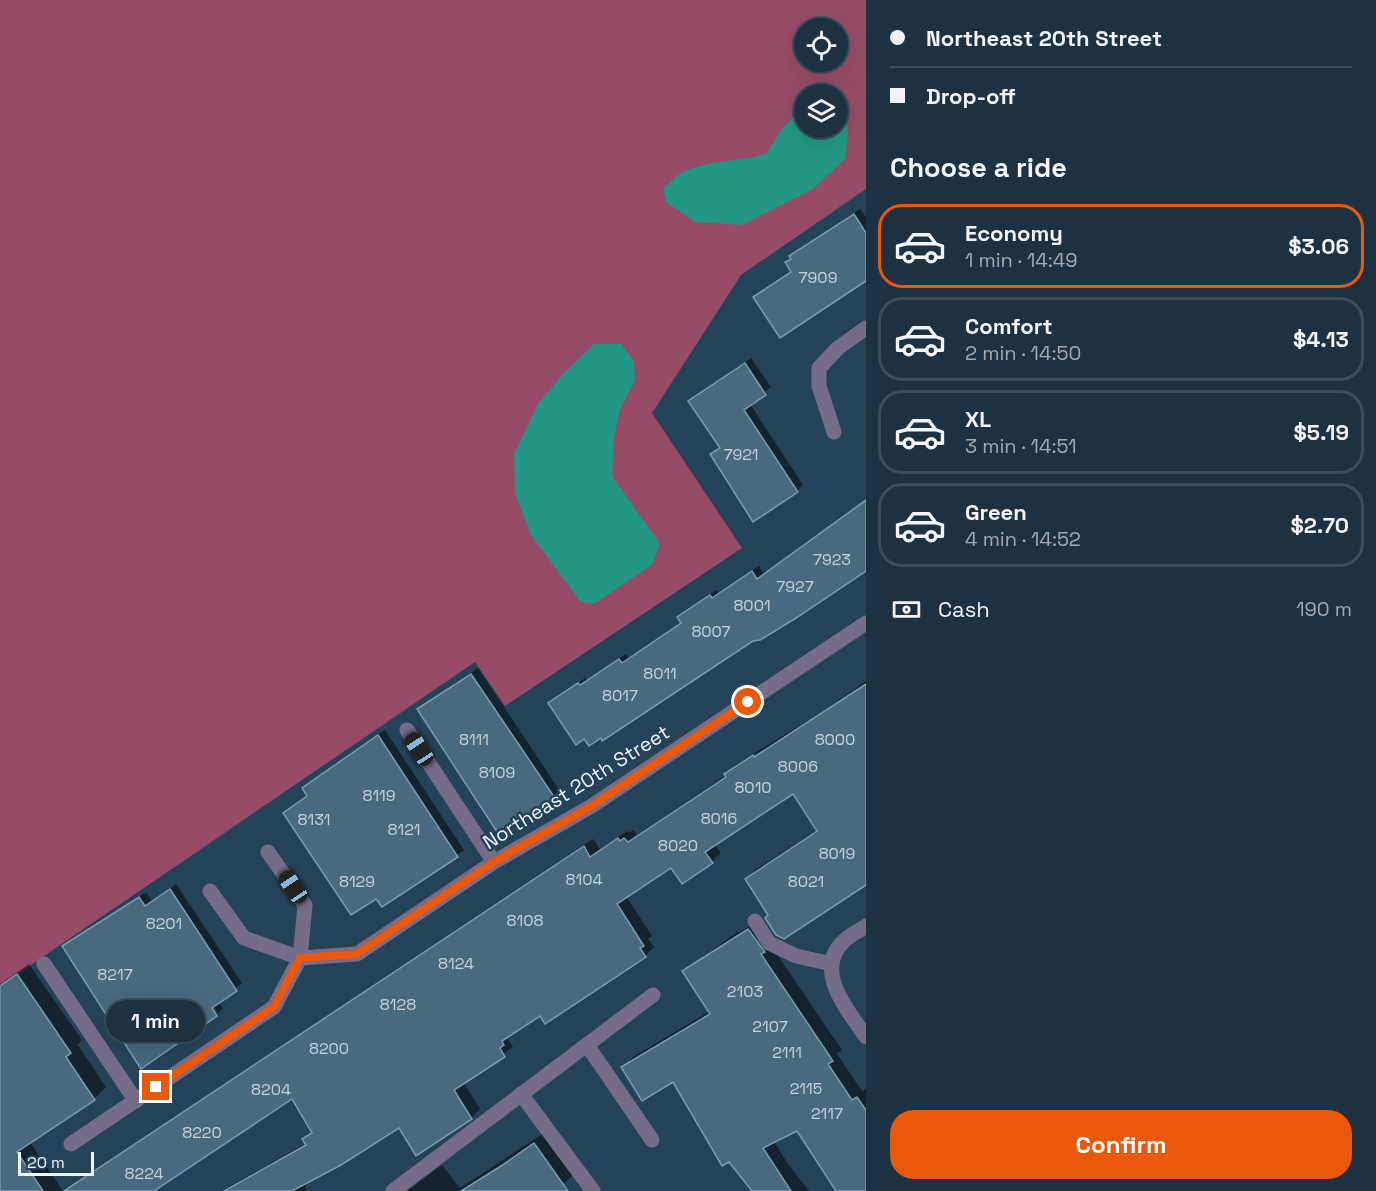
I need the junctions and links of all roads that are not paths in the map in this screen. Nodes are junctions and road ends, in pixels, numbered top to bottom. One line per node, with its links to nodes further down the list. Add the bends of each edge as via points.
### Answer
1 (866, 328): 2 (street, via 819,368 819,386)
2 (834, 432)
3 (866, 623): 6 (street, Northeast 20th Street, via 590,807)
4 (406, 730): 6 (street)
5 (268, 852): 10 (street, via 305,905)
6 (494, 862): 10 (street, Northeast 20th Street, via 357,954)
7 (210, 891): 10 (street, via 244,938)
8 (755, 921): 11 (street, via 769,943 796,956)
9 (866, 926): 11 (street, via 842,942)
10 (300, 958): 17 (street, via 274,1007)
11 (832, 962): 14 (street, via 836,993)
12 (44, 964): 17 (street)
13 (653, 995): 15 (street)
14 (866, 1037)
15 (587, 1045): 16 (street); 18 (street)
16 (520, 1094): 20 (street); 21 (street)
17 (136, 1101): 19 (street)
18 (652, 1140)
19 (71, 1144)
20 (393, 1191)
21 (593, 1191)

